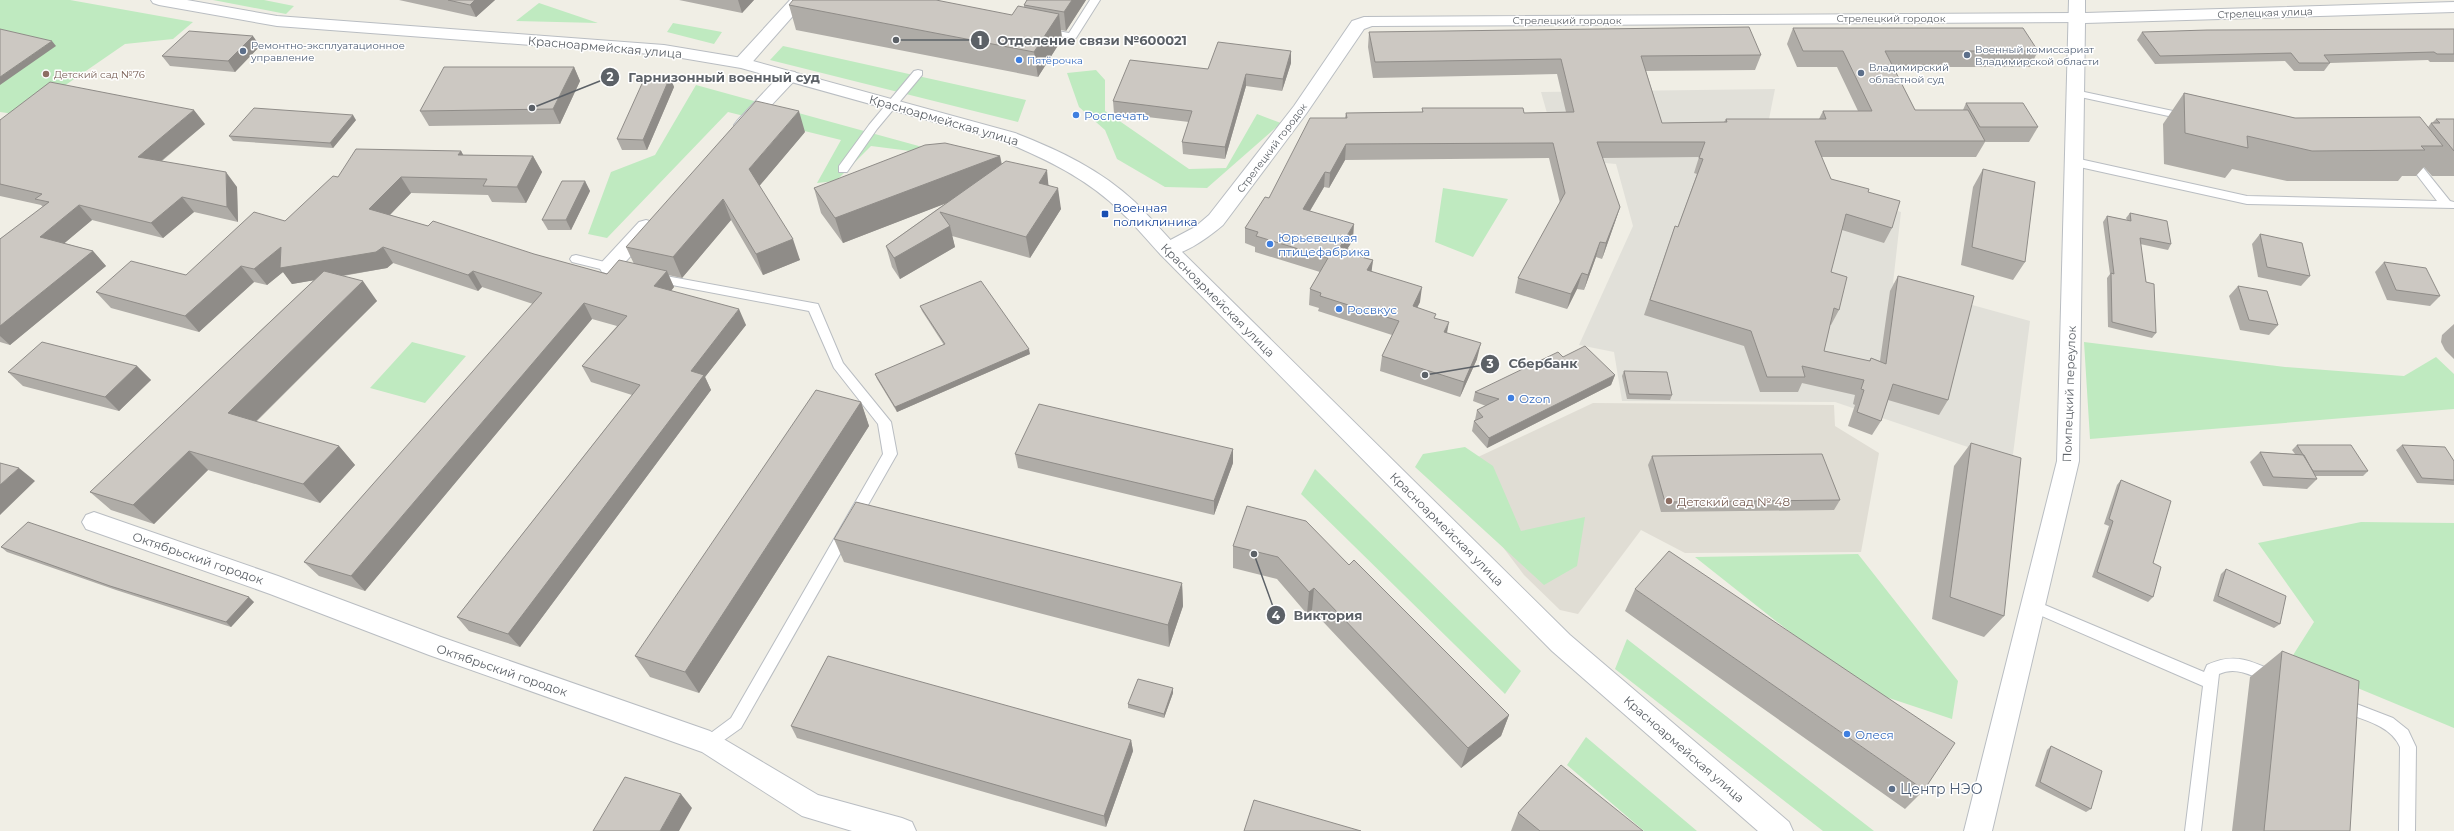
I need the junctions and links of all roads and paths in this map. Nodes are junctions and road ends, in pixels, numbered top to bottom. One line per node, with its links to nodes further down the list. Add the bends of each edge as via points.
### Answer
1 (159, 0): 7 (street, Красноармейская улица, via 277,21 664,50)
2 (799, 0): 7 (street)
3 (1095, 0): 6 (lane, via 1072,36)
4 (2454, 7): 5 (street, Стрелецкая улица)
5 (2076, 9): 10 (street, Помпецкий переулок); 19 (street, Стрелецкий городок, via 1370,21 1358,25 1300,110 1216,220 1202,232)
6 (1035, 30)
7 (742, 63): 9 (street, Красноармейская улица)
8 (918, 73): 11 (lane)
9 (789, 76): 11 (street, Красноармейская улица); 13 (street)
10 (2075, 93): 12 (lane); 15 (street, Помпецкий переулок)
11 (891, 104): 16 (lane); 19 (street, Красноармейская улица, via 1009,137 1080,170 1128,207)
12 (2198, 119)
13 (729, 139)
14 (2402, 149): 17 (lane)
15 (2075, 162): 17 (lane, via 2247,200); 25 (street, Помпецкий переулок, via 2068,460)
16 (843, 169)
17 (2450, 205)
18 (660, 213): 21 (street)
19 (1168, 250): 31 (street, Красноармейская улица, via 1561,643)
20 (576, 259): 21 (lane)
21 (609, 267): 22 (lane)
22 (630, 272)
23 (644, 275): 29 (lane, via 814,307 838,365 884,422 890,454 736,723)
24 (94, 522): 29 (street, Октябрьский городок, via 278,586 438,648)
25 (2033, 606): 26 (lane); 32 (street, Помпецкий переулок)
26 (2211, 682): 27 (lane, via 2212,670 2223,663 2241,665); 33 (lane)
27 (2285, 682)
28 (2329, 700): 34 (lane, via 2388,723 2403,735 2408,747)
29 (710, 744): 30 (street, Октябрьский городок, via 812,807)
30 (902, 831)
31 (1779, 831)
32 (1978, 831)
33 (2193, 831)
34 (2407, 831)

